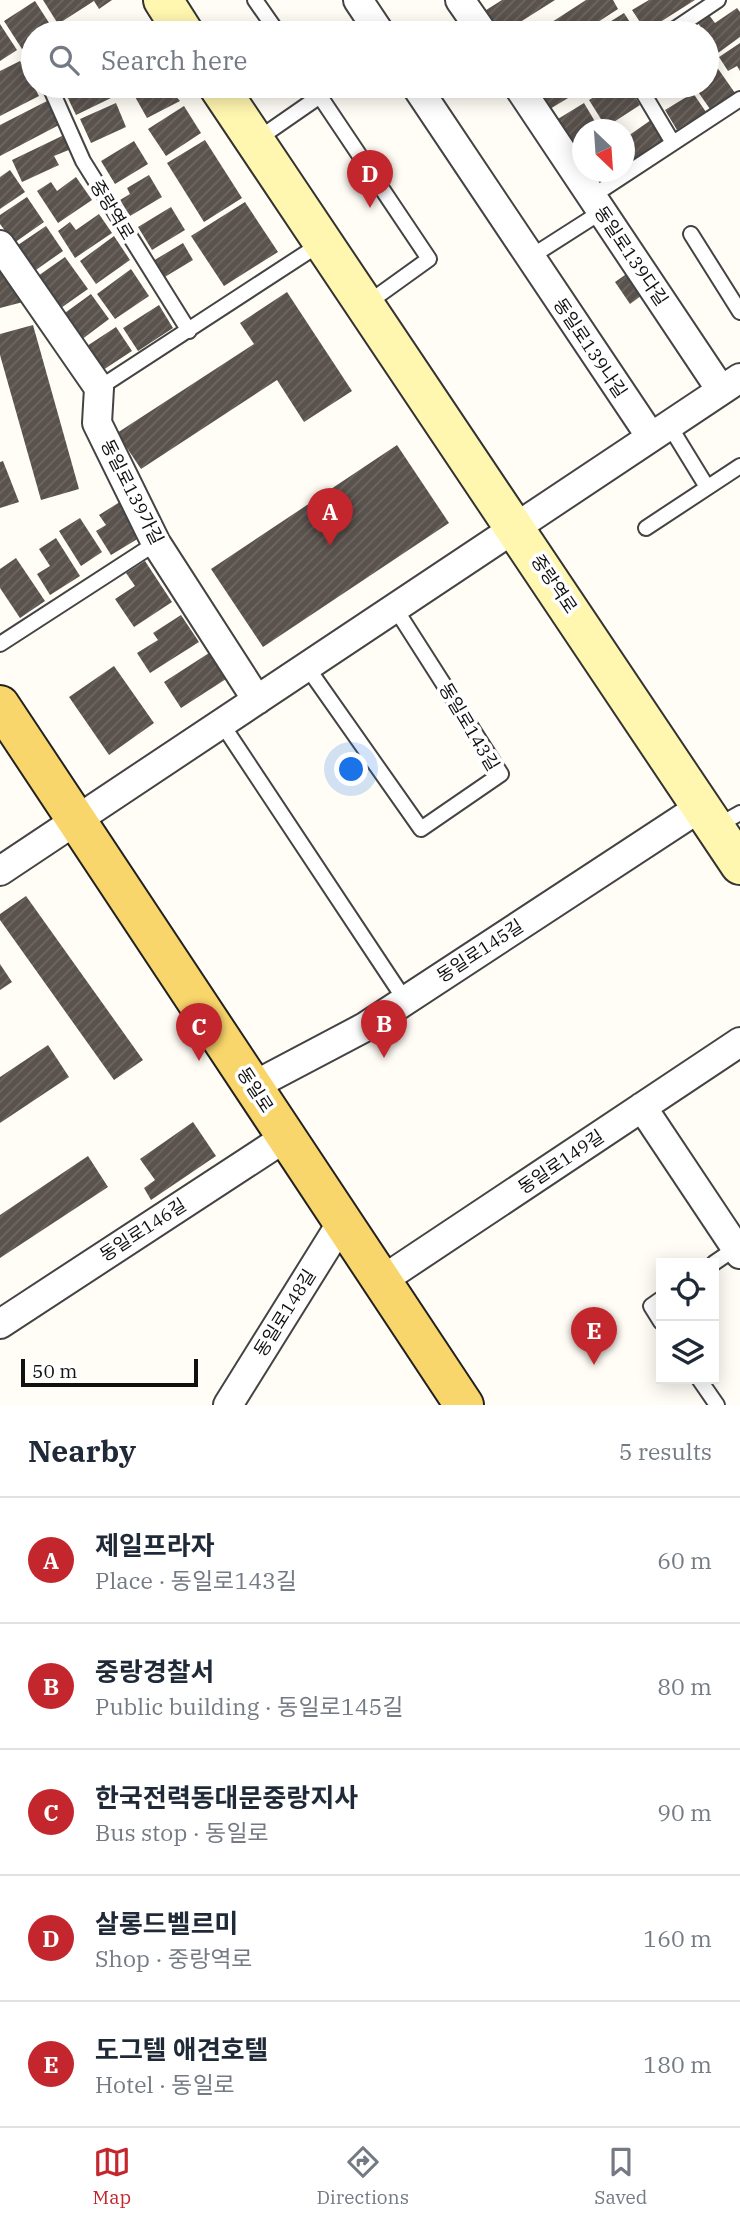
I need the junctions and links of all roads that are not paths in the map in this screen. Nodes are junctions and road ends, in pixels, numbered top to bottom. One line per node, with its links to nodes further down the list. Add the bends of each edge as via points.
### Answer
1 (255, 0): 5 (lane)
2 (358, 0): 6 (street)
3 (460, 0): 7 (street)
4 (718, 0): 8 (lane)
5 (270, 21)
6 (372, 21)
7 (475, 21)
8 (687, 21)
9 (55, 98): 26 (lane, 중랑역로, via 83,161)
10 (226, 98): 17 (street, 중랑역로)
11 (308, 98): 17 (lane)
12 (322, 98): 24 (lane, via 429,259)
13 (427, 98): 23 (street, 동일로139나길)
14 (526, 98): 19 (street, 동일로139다길)
15 (646, 98): 18 (lane)
16 (740, 99): 18 (lane)
17 (254, 141): 21 (street, 중랑역로)
18 (673, 143): 19 (lane)
19 (596, 204): 23 (lane); 27 (street, 동일로139다길)
20 (691, 234): 25 (lane)
21 (321, 243): 24 (street, 중랑역로); 26 (lane)
22 (0, 245): 28 (street)
23 (530, 258): 29 (street, 동일로139나길)
24 (364, 306): 32 (street, 중랑역로)
25 (740, 312)
26 (189, 331): 28 (lane)
27 (731, 384): 29 (street)
28 (99, 388): 34 (street, 동일로139가길, via 97,422)
29 (660, 431): 31 (lane); 32 (street)
30 (740, 466): 31 (lane)
31 (707, 487): 33 (lane)
32 (516, 527): 35 (street); 41 (street, 중랑역로)
33 (646, 528)
34 (156, 543): 36 (lane); 38 (street, 동일로139가길)
35 (395, 608): 37 (street); 37 (lane, 동일로143길, via 500,774 422,829)
36 (0, 644)
37 (307, 667): 38 (street)
38 (257, 700): 40 (street)
39 (0, 705): 42 (main road, 동일로)
40 (222, 724): 42 (street); 45 (lane)
41 (719, 816): 43 (street, 중랑역로); 45 (street, 동일로145길)
42 (78, 820): 44 (street); 47 (main road, 동일로)
43 (740, 865)
44 (0, 871)
45 (405, 1000): 47 (street, 동일로145길, via 365,1027)
46 (740, 1042): 48 (street, 동일로149길)
47 (253, 1086): 49 (main road, 동일로)
48 (642, 1108): 51 (street); 52 (street, 동일로149길)
49 (286, 1137): 50 (main road, 동일로); 53 (street, 동일로146길)
50 (342, 1222): 52 (main road, 동일로); 56 (street, 동일로148길)
51 (730, 1255)
52 (381, 1281): 55 (main road, 동일로)
53 (0, 1324)
54 (702, 1384): 57 (lane)
55 (461, 1404)
56 (228, 1405)
57 (717, 1405)

